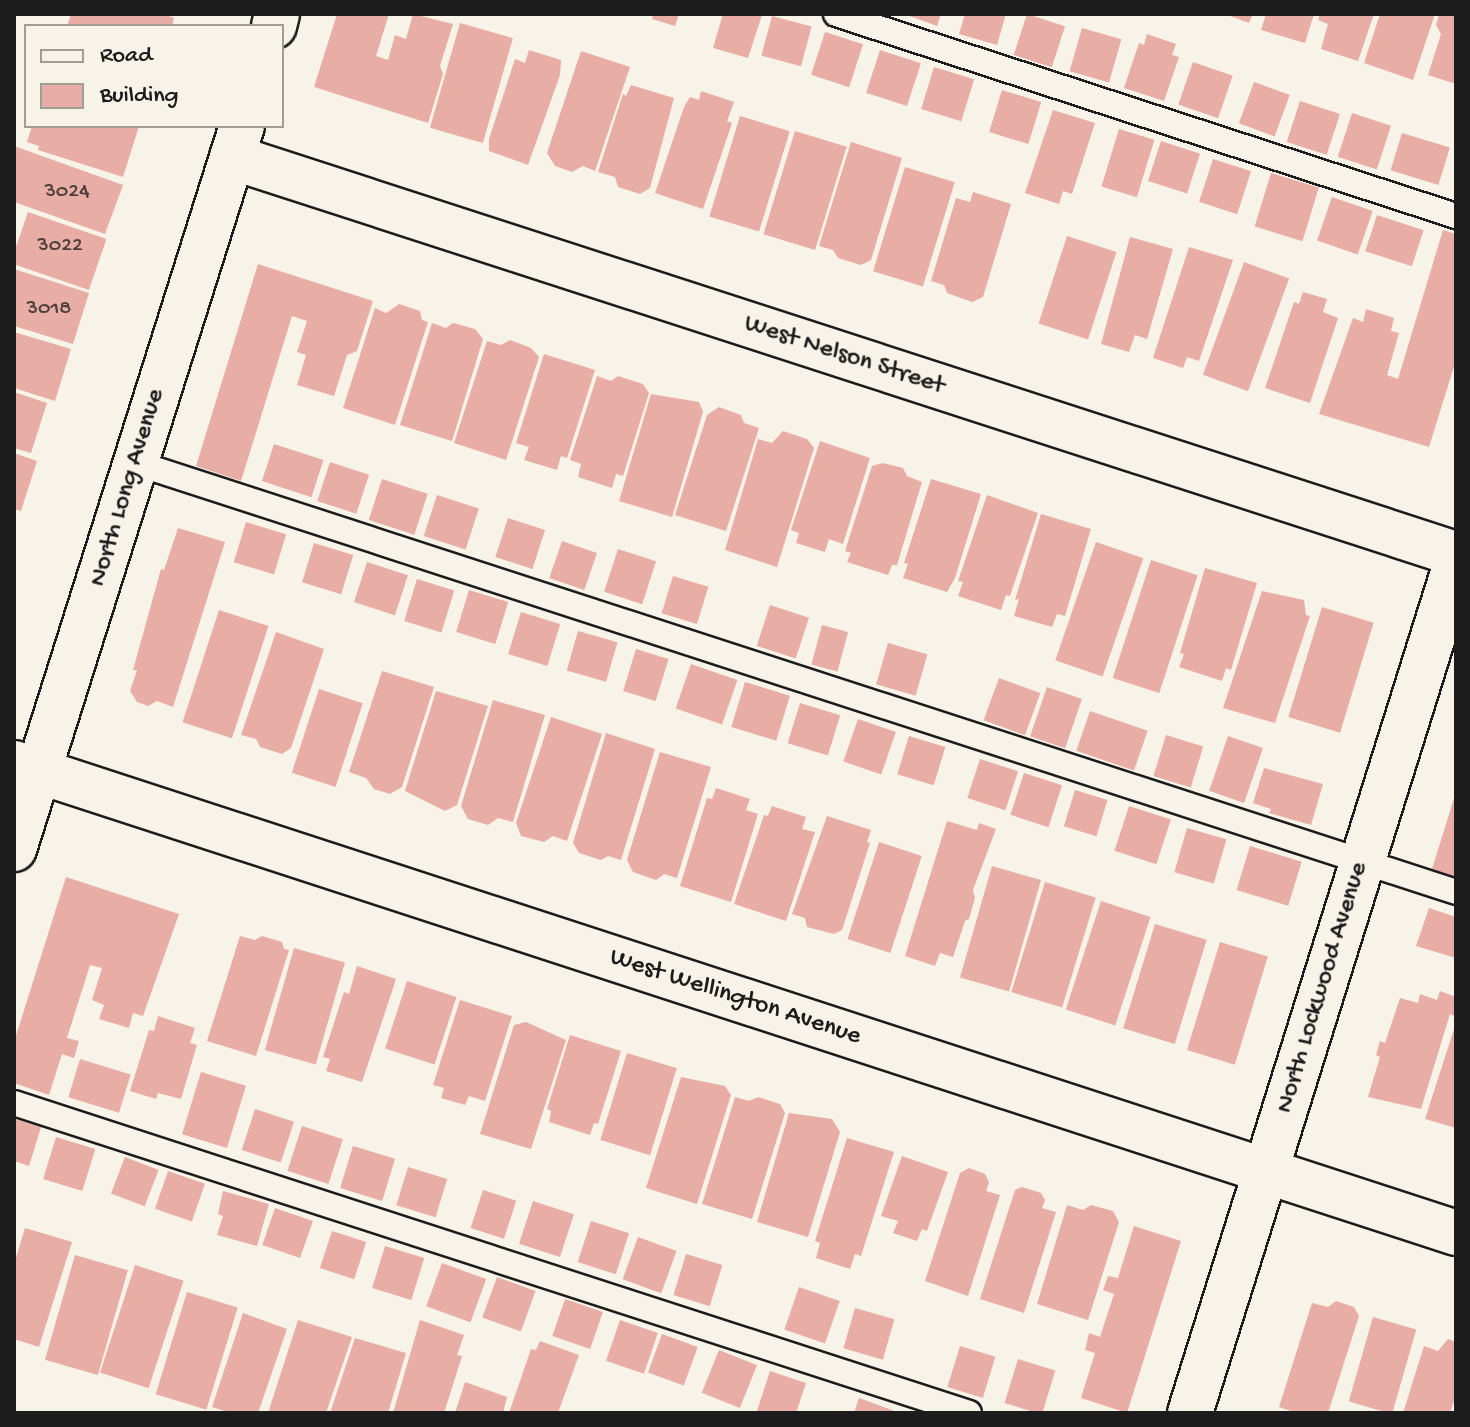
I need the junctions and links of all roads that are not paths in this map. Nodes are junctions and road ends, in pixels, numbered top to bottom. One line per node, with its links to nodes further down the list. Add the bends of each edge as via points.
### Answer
1 (836, 14): 3 (lane)
2 (237, 141): 4 (street, North Long Avenue); 5 (street, West Nelson Street)
3 (1456, 216)
4 (136, 463): 7 (street, North Long Avenue); 9 (lane)
5 (1456, 554)
6 (1456, 563): 9 (street, North Lockwood Avenue)
7 (26, 767): 8 (street, North Long Avenue); 12 (street, West Wellington Avenue)
8 (14, 849)
9 (1363, 861): 10 (lane); 12 (street, North Lockwood Avenue)
10 (1456, 892)
11 (14, 1103): 14 (lane)
12 (1266, 1172): 13 (street, West Wellington Avenue); 15 (street, North Lockwood Avenue)
13 (1456, 1233)
14 (969, 1413)
15 (1190, 1413)

